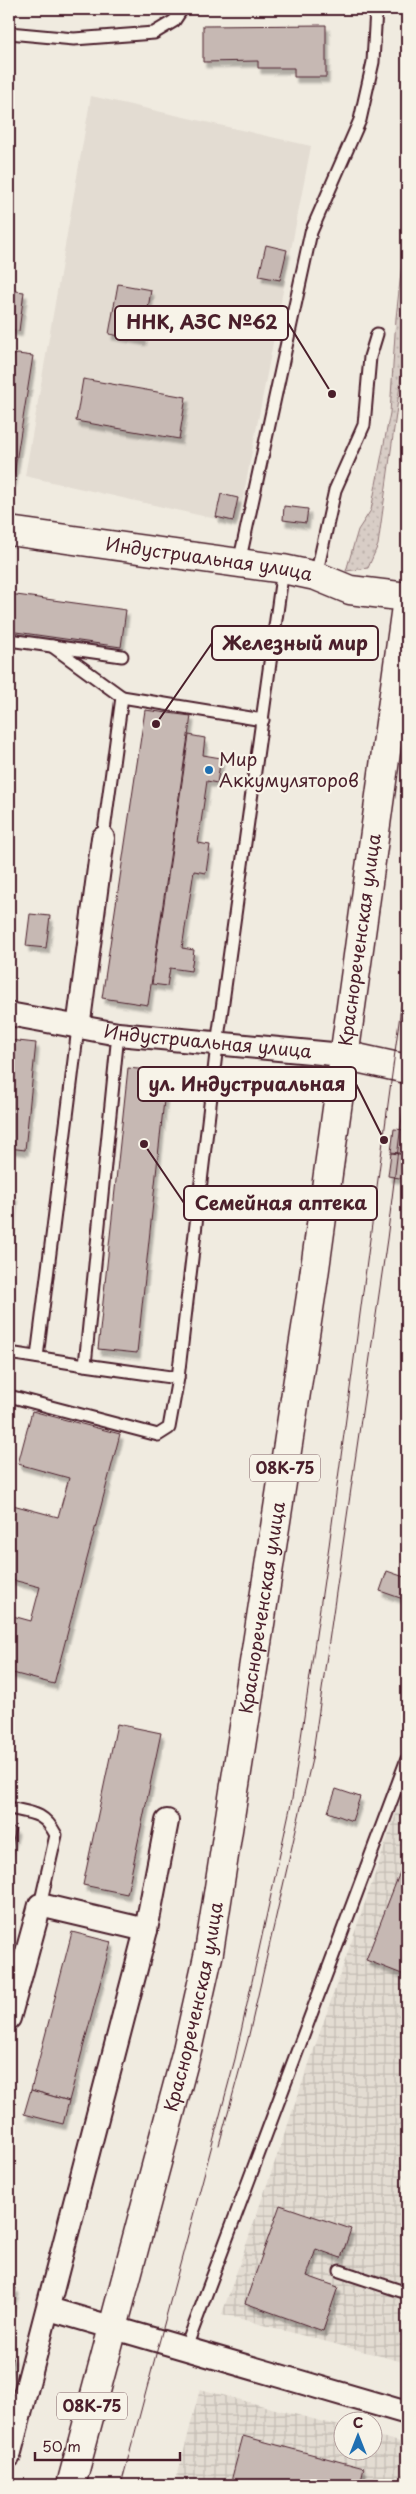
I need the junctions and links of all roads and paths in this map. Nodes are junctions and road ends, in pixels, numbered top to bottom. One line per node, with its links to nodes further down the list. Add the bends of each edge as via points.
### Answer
1 (182, 9): 3 (lane, via 174,21 154,33 74,38)
2 (376, 9): 6 (lane, via 373,62 360,120 311,232)
3 (9, 33)
4 (377, 334): 8 (lane, via 370,358 364,425 335,490)
5 (9, 531): 6 (main road, Индустриальная улица)
6 (239, 563): 7 (main road, Индустриальная улица)
7 (283, 569): 8 (main road, Индустриальная улица); 14 (lane)
8 (316, 576): 9 (main road, Индустриальная улица, via 350,590)
9 (407, 598): 20 (main road, Краснореченская улица / 08К-75)
10 (9, 640): 11 (lane)
11 (52, 646): 12 (lane); 13 (lane)
12 (122, 656)
13 (122, 697): 14 (lane); 15 (lane)
14 (264, 720): 19 (lane)
15 (103, 838): 17 (street)
16 (9, 1014): 17 (street, Индустриальная улица)
17 (78, 1028): 18 (street, Индустриальная улица); 23 (lane)
18 (118, 1034): 19 (street, Индустриальная улица); 24 (lane)
19 (217, 1045): 20 (street, Индустриальная улица); 25 (lane)
20 (343, 1054): 21 (main road, Индустриальная улица); 36 (main road, Краснореченская улица / 08К-75, via 311,1293 209,1952 187,2050)
21 (407, 1069)
22 (9, 1353): 23 (lane)
23 (37, 1357): 24 (lane)
24 (85, 1365): 25 (lane)
25 (178, 1378): 26 (lane, via 169,1428 158,1435)
26 (9, 1396)
27 (407, 1759): 37 (lane)
28 (9, 1808): 30 (lane, via 41,1816 56,1835)
29 (167, 1821): 31 (street)
30 (40, 1905): 31 (street); 32 (street)
31 (146, 1930): 35 (street)
32 (9, 2018)
33 (340, 2271): 34 (lane)
34 (407, 2293)
35 (49, 2309): 36 (street); 39 (street)
36 (113, 2327): 37 (street); 40 (main road, Краснореченская улица / 08К-75)
37 (185, 2350): 38 (street)
38 (407, 2413)
39 (9, 2456)
40 (72, 2485)

